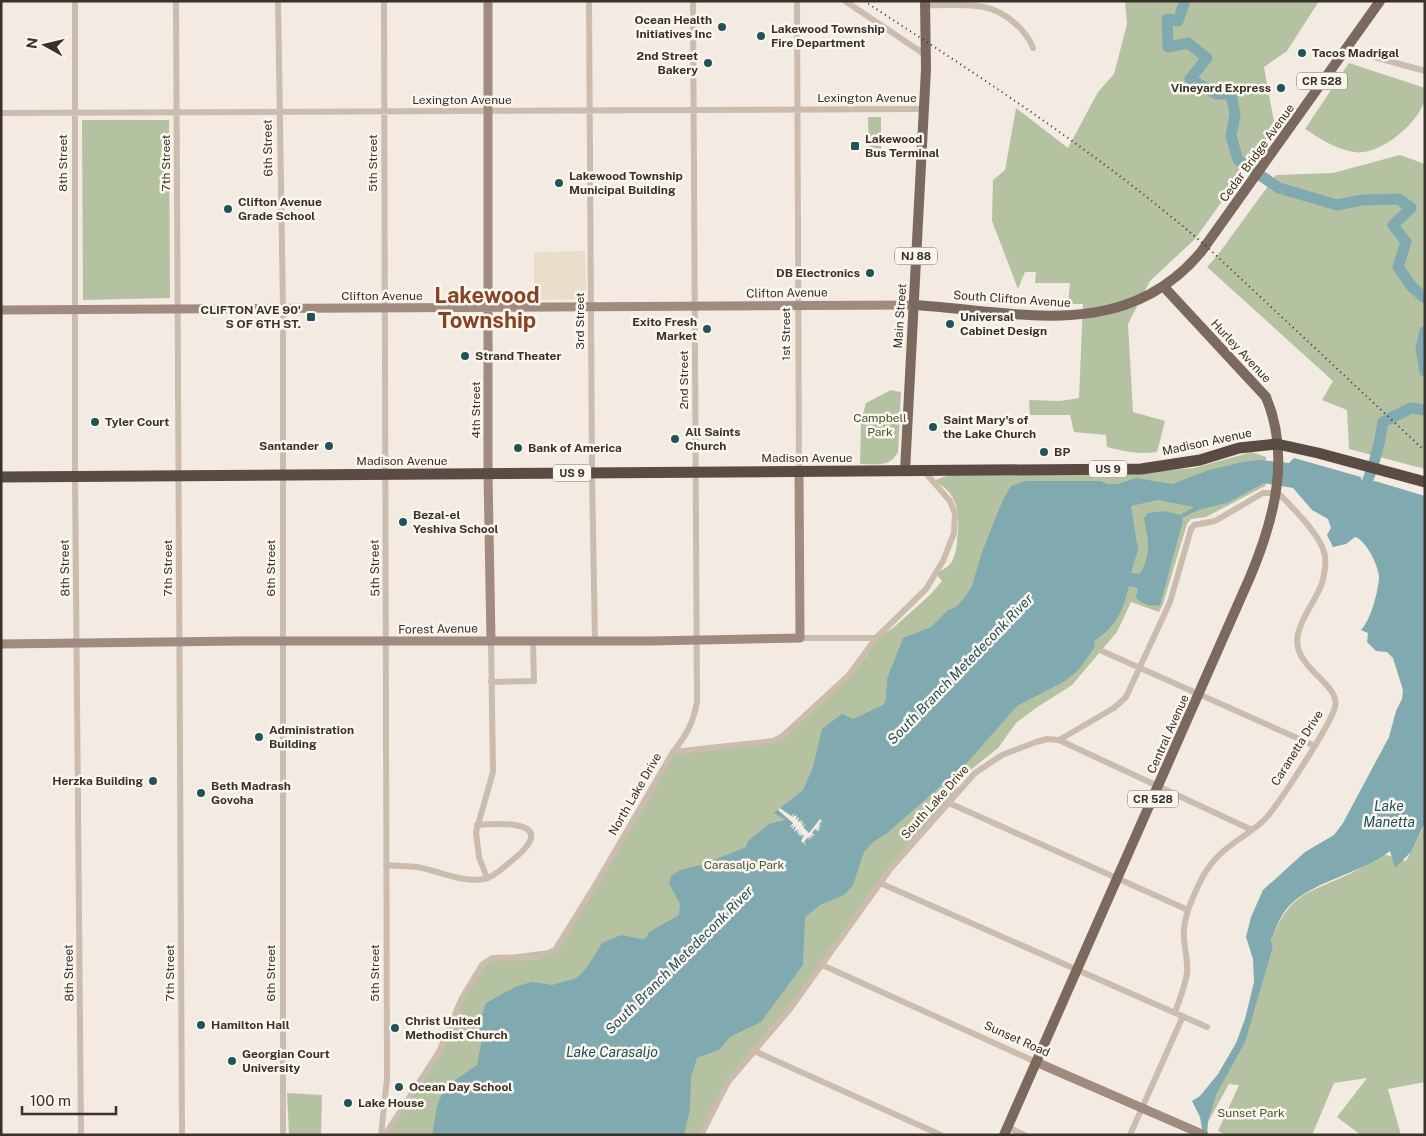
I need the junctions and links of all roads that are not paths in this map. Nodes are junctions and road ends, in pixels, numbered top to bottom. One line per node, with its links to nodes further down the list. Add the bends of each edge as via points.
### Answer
1 (75, 1): 21 (street, 8th Street)
2 (176, 1): 24 (street, 7th Street)
3 (278, 1): 25 (street, 6th Street)
4 (384, 1): 22 (street, 5th Street)
5 (488, 1): 19 (street, 4th Street)
6 (589, 1): 20 (street, 3rd Street)
7 (693, 1): 18 (street, 2nd Street)
8 (797, 1): 16 (street, 1st Street)
9 (844, 1): 14 (street)
10 (1380, 1): 13 (main road, Cedar Bridge Avenue / CR 528)
11 (925, 3): 12 (street, via 983,6 993,10 1028,35); 14 (main road, Main Street / NJ 88)
12 (1033, 48)
13 (1345, 50): 15 (street); 26 (main road, Cedar Bridge Avenue / CR 528, via 1206,246)
14 (927, 56): 17 (main road, Main Street / NJ 88)
15 (1425, 71)
16 (797, 109): 17 (street, Lexington Avenue); 18 (street, Lexington Avenue); 28 (street, 1st Street)
17 (923, 109): 29 (main road, Main Street / NJ 88)
18 (694, 110): 20 (street, Lexington Avenue); 27 (street, 2nd Street)
19 (488, 111): 20 (street, Lexington Avenue); 22 (street, Lexington Avenue); 34 (street, 4th Street)
20 (591, 111): 30 (street, 3rd Street)
21 (74, 112): 23 (street, Lexington Avenue); 24 (street, Lexington Avenue); 36 (street, 8th Street)
22 (384, 112): 25 (street, Lexington Avenue); 33 (street, 5th Street)
23 (1, 113)
24 (177, 113): 25 (street, Lexington Avenue); 31 (street, 7th Street)
25 (279, 113): 32 (street, 6th Street)
26 (1164, 288): 29 (main road, South Clifton Avenue, via 1127,305 1084,315 1036,315); 37 (main road, Hurley Avenue / CR 528, via 1266,397 1272,409)
27 (695, 306): 28 (street, Clifton Avenue); 30 (street, Clifton Avenue); 40 (street, 2nd Street)
28 (798, 306): 29 (street, Clifton Avenue); 41 (street, 1st Street)
29 (914, 306): 39 (main road, Main Street / NJ 88)
30 (591, 307): 34 (street, Clifton Avenue); 42 (street, 3rd Street)
31 (178, 308): 32 (street, Clifton Avenue); 36 (street, Clifton Avenue); 46 (street, 7th Street)
32 (283, 308): 33 (street, Clifton Avenue); 47 (street, 6th Street)
33 (385, 308): 34 (street, Clifton Avenue); 43 (street, 5th Street)
34 (487, 308): 44 (street, 4th Street)
35 (1, 310): 36 (street, Clifton Avenue)
36 (75, 310): 45 (street, 8th Street)
37 (1277, 446): 38 (highway, Madison Avenue / US 9, via 1239,448 1200,460 1141,469); 49 (highway, Madison Avenue / US 9, via 1318,452); 50 (main road, Central Avenue / CR 528)
38 (924, 470): 39 (highway, Madison Avenue / US 9); 52 (street, North Lake Drive, via 953,508 954,533 943,561 926,588)
39 (905, 471): 41 (highway, Madison Avenue / US 9)
40 (695, 472): 41 (highway, Madison Avenue / US 9); 42 (highway, Madison Avenue / US 9); 53 (street, 2nd Street)
41 (799, 472): 51 (street, 1st Street)
42 (592, 473): 44 (highway, Madison Avenue / US 9); 56 (street, 3rd Street)
43 (385, 474): 44 (highway, Madison Avenue / US 9); 47 (highway, Madison Avenue / US 9); 59 (street, 5th Street)
44 (488, 474): 54 (street, 4th Street)
45 (75, 476): 46 (highway, Madison Avenue / US 9); 48 (highway, Madison Avenue / US 9); 60 (street, 8th Street)
46 (178, 476): 47 (highway, Madison Avenue / US 9); 57 (street, 7th Street)
47 (282, 476): 58 (street, 6th Street)
48 (1, 477)
49 (1425, 482)
50 (1278, 493): 63 (street, South Lake Drive, via 1263,494 1215,521 1194,525 1170,602); 65 (main road, Central Avenue / CR 528, via 1263,546); 67 (street, Caranetta Drive, via 1311,530 1325,557 1322,582 1300,624 1297,637 1306,663 1336,696 1332,714)
51 (800, 638): 52 (street, Forest Avenue); 53 (street, Forest Avenue)
52 (876, 638): 68 (street, North Lake Drive, via 849,676 783,736 773,741 740,746)
53 (696, 640): 56 (street, Forest Avenue); 68 (street, 2nd Street, via 697,701 694,717)
54 (490, 641): 55 (street, Forest Avenue); 59 (street, Forest Avenue); 64 (street, 4th Street)
55 (533, 641): 56 (street, Forest Avenue); 64 (street, via 534,681)
56 (595, 641)
57 (179, 642): 58 (street, Forest Avenue); 60 (street, Forest Avenue); 88 (street, 7th Street)
58 (282, 642): 59 (street, Forest Avenue); 89 (street, 6th Street)
59 (386, 642): 73 (street, 5th Street)
60 (77, 643): 61 (street, Forest Avenue); 87 (street, 8th Street)
61 (1, 644)
62 (1102, 651): 63 (street)
63 (1140, 667): 65 (street); 66 (street, South Lake Drive, via 1126,697 1114,708)
64 (491, 682): 71 (street, 4th Street, via 493,772)
65 (1200, 693): 67 (street); 69 (main road, Central Avenue / CR 528)
66 (1059, 740): 69 (street); 70 (street, South Lake Drive, via 1036,742 989,762)
67 (1315, 746): 72 (street, Caranetta Drive, via 1267,818)
68 (673, 752): 90 (street, North Lake Drive, via 555,950 539,957 492,958 482,965 462,998 438,1052)
69 (1159, 786): 72 (street); 75 (main road, Central Avenue / CR 528)
70 (949, 803): 75 (street); 76 (street, South Lake Drive)
71 (477, 825): 74 (street, via 478,850); 74 (street, via 503,823 521,826 532,835 525,851)
72 (1252, 830): 77 (street, Caranetta Drive, via 1224,849 1203,877)
73 (386, 865): 74 (street, via 417,867 459,878); 90 (street, 5th Street, via 387,1080)
74 (487, 878)
75 (1118, 880): 77 (street); 79 (main road, Central Avenue / CR 528)
76 (880, 883): 78 (street, South Lake Drive); 79 (street)
77 (1188, 910): 80 (street, Caranetta Drive, via 1183,938 1187,972)
78 (820, 964): 83 (street, South Lake Drive, via 790,1009); 84 (street, Sunset Road)
79 (1077, 971): 80 (street); 84 (main road, Central Avenue / CR 528)
80 (1175, 1013): 81 (street)
81 (1183, 1016): 82 (street); 85 (street)
82 (1207, 1027)
83 (752, 1050): 91 (street, South Lake Drive, via 728,1082); 92 (street)
84 (1036, 1062): 85 (street, Sunset Road); 86 (main road, Central Avenue / CR 528)
85 (1142, 1107): 94 (street); 95 (street, Sunset Road)
86 (1006, 1131): 93 (street)
87 (82, 1135)
88 (182, 1135)
89 (283, 1135)
90 (383, 1135)
91 (701, 1135)
92 (940, 1135)
93 (1025, 1135)
94 (1130, 1135)
95 (1204, 1135)

